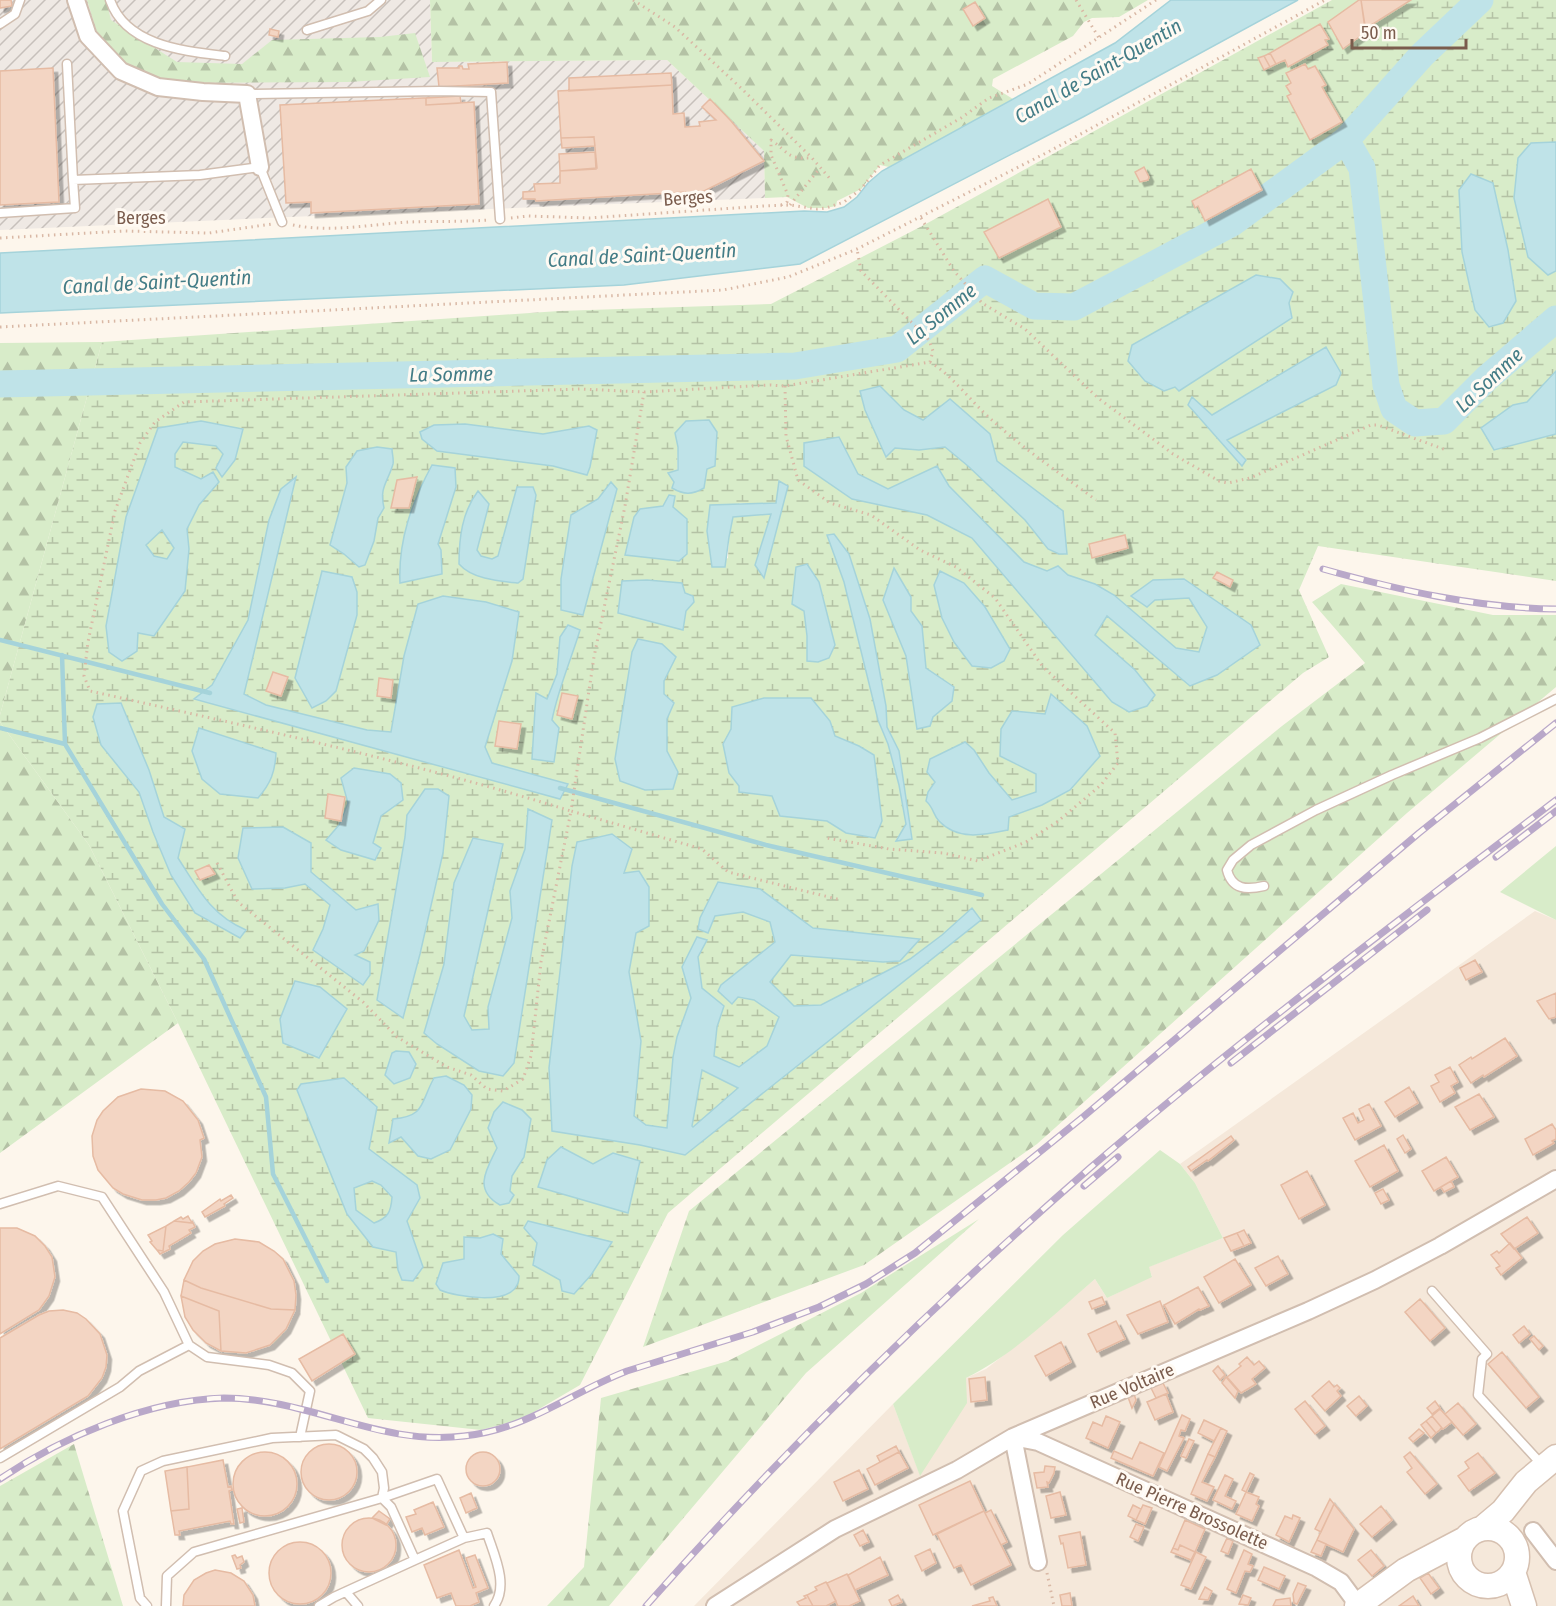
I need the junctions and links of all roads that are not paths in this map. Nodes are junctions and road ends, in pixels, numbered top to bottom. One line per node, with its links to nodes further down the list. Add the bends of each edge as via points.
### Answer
1 (20, 0): 5 (lane, via 15,14)
2 (76, 0): 9 (street, via 88,36 121,71 158,87)
3 (110, 0): 7 (lane, via 123,23 142,36 164,46)
4 (381, 0): 6 (lane, via 368,11)
5 (0, 24)
6 (307, 30)
7 (225, 56)
8 (67, 64): 11 (lane)
9 (247, 94): 10 (street); 13 (lane, via 491,93)
10 (260, 167): 11 (lane, via 200,175); 14 (lane)
11 (73, 180): 12 (lane, via 75,208)
12 (0, 213)
13 (500, 219)
14 (282, 222)
15 (1556, 699): 16 (lane, via 1480,738 1316,810 1251,845 1233,860 1227,870 1229,879 1238,887)
16 (1264, 886)
17 (1556, 1179): 22 (street, Rue Voltaire, via 1375,1280)
18 (0, 1204): 20 (lane, via 58,1186 102,1197 164,1292)
19 (1432, 1291): 24 (lane, via 1487,1354 1482,1359 1478,1395)
20 (189, 1345): 21 (lane, via 207,1357 269,1365 292,1373 310,1391); 23 (lane, via 139,1371 120,1387)
21 (300, 1437): 25 (lane, via 336,1435 364,1449 382,1472); 41 (lane, via 272,1438 184,1456 141,1471 123,1511 140,1598)
22 (1013, 1437): 35 (street); 46 (street, Rue Voltaire, via 957,1470 835,1529); 47 (street, Rue Pierre Brossolette, via 1038,1442 1317,1568 1341,1582)
23 (0, 1458)
24 (1550, 1462): 26 (main road)
25 (382, 1498): 30 (lane, via 437,1479); 33 (lane, via 391,1507); 42 (lane, via 194,1552 167,1576)
26 (1511, 1498): 27 (main road); 29 (main road)
27 (1485, 1527): 29 (main road); 31 (main road)
28 (1533, 1531): 34 (street)
29 (1508, 1536): 37 (main road, via 1517,1553)
30 (464, 1538): 33 (lane); 45 (lane, via 487,1533 499,1569 500,1597)
31 (1463, 1540): 32 (main road); 36 (main road, via 1458,1555)
32 (1425, 1559): 36 (main road); 47 (main road)
33 (415, 1560): 39 (lane)
34 (1556, 1561)
35 (1038, 1562)
36 (1461, 1571): 38 (main road, via 1473,1583)
37 (1513, 1572): 38 (main road); 40 (main road)
38 (1490, 1586): 40 (main road)
39 (346, 1592): 43 (lane); 44 (lane)
40 (1523, 1604)
41 (147, 1606)
42 (166, 1606)
43 (319, 1606)
44 (358, 1606)
45 (494, 1606)
46 (715, 1606)
47 (1358, 1606)

